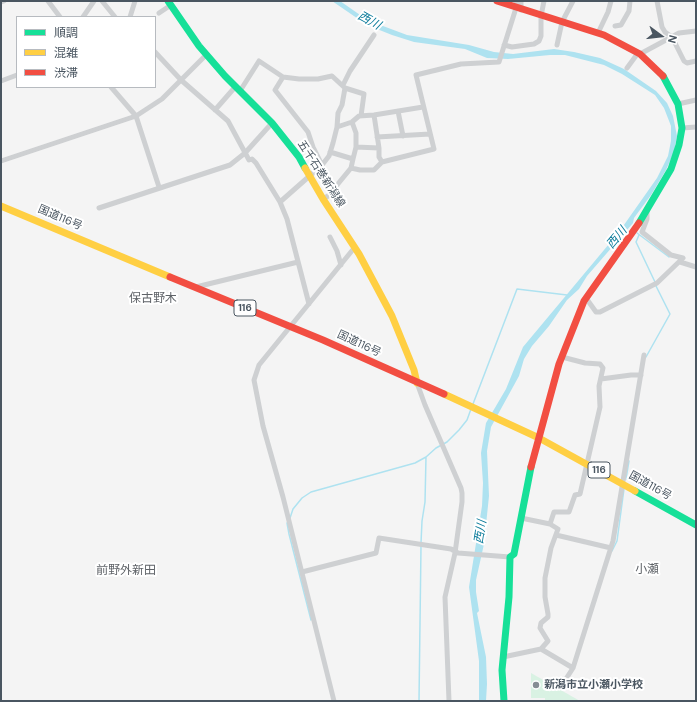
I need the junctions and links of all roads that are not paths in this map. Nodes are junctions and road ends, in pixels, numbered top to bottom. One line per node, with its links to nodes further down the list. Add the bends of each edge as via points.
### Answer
1 (4, 1): 13 (street)
2 (48, 1): 17 (street)
3 (94, 1): 18 (street)
4 (102, 1): 19 (street)
5 (135, 1): 20 (street)
6 (497, 1): 15 (main road)
7 (521, 1): 15 (street)
8 (544, 1): 21 (street)
9 (573, 1): 22 (street)
10 (611, 1): 25 (street)
11 (630, 1): 23 (street, via 629,11 621,25)
12 (657, 1): 27 (street, via 664,32)
13 (1, 2)
14 (169, 3): 16 (street); 32 (main road, 五千石巻新潟線)
15 (518, 6): 21 (main road); 29 (street)
16 (159, 13)
17 (59, 16)
18 (84, 16)
19 (114, 16)
20 (130, 16)
21 (541, 16): 22 (main road); 29 (street, via 539,41 534,44)
22 (562, 22): 25 (main road); 28 (street)
23 (615, 26)
24 (696, 31): 27 (street)
25 (598, 33): 31 (main road)
26 (374, 35): 39 (street, via 350,71)
27 (672, 37): 31 (street); 33 (street, via 684,61)
28 (557, 45)
29 (504, 47): 44 (street, via 499,62 461,64 416,76)
30 (156, 53): 37 (street)
31 (639, 54): 34 (street); 43 (main road, via 662,74)
32 (206, 55): 37 (street); 41 (main road, 五千石巻新潟線)
33 (696, 61)
34 (627, 68)
35 (16, 75): 38 (street)
36 (283, 77): 39 (street, via 318,79 332,76); 41 (street, via 259,61); 65 (street, via 275,90 308,132)
37 (181, 80): 45 (street); 47 (street, via 162,99)
38 (1, 81)
39 (344, 86): 48 (street, via 364,94); 52 (street)
40 (112, 88): 47 (street)
41 (238, 88): 45 (street); 51 (main road, 五千石巻新潟線)
42 (696, 100): 43 (street)
43 (678, 104): 54 (main road)
44 (423, 107): 46 (street); 55 (street)
45 (215, 110): 61 (street, via 228,121)
46 (398, 111): 49 (street); 56 (street)
47 (136, 116): 63 (street); 68 (street)
48 (361, 116): 49 (street); 50 (street)
49 (374, 116): 57 (street)
50 (352, 122): 52 (street); 58 (street, via 356,133)
51 (272, 123): 61 (street); 67 (main road, 五千石巻新潟線, via 299,157)
52 (337, 127): 60 (street)
53 (696, 127): 54 (street)
54 (682, 128): 73 (main road, via 671,169)
55 (430, 134): 56 (street); 64 (street, via 434,149)
56 (403, 136): 57 (street)
57 (377, 137): 59 (street)
58 (356, 147): 59 (street); 62 (street)
59 (379, 148): 64 (street, via 379,158)
60 (330, 152): 62 (street); 65 (street)
61 (244, 153): 68 (street, via 230,165); 70 (street, via 249,160 256,163)
62 (353, 158): 66 (street)
63 (1, 161)
64 (382, 162): 66 (street, via 374,170)
65 (322, 165): 67 (street)
66 (351, 168): 69 (street)
67 (310, 176): 69 (main road, 五千石巻新潟線); 70 (street)
68 (159, 187): 72 (street)
69 (323, 199): 75 (main road, 五千石巻新潟線)
70 (280, 202): 76 (street)
71 (1, 206): 80 (main road, 国道116号 / 116)
72 (99, 208)
73 (647, 211): 77 (street, via 642,232 671,255 683,258); 81 (main road)
74 (330, 237): 78 (street)
75 (355, 247): 78 (street); 88 (main road, 五千石巻新潟線, via 392,316)
76 (298, 262): 80 (street); 82 (street)
77 (680, 262): 79 (street); 81 (street, via 657,283 600,312 596,312)
78 (341, 265): 82 (street)
79 (696, 267)
80 (196, 288): 83 (main road, 国道116号 / 116)
81 (586, 298): 85 (main road)
82 (309, 304): 83 (street)
83 (290, 327): 88 (main road, 国道116号 / 116); 99 (street, via 259,366 254,380)
84 (644, 355): 86 (street)
85 (562, 358): 87 (street, via 600,364 603,368); 89 (main road)
86 (641, 374): 87 (street); 91 (street)
87 (601, 379): 90 (street, via 600,407)
88 (417, 383): 89 (main road, 国道116号 / 116); 97 (street, via 461,488 462,502)
89 (539, 438): 90 (main road, 国道116号 / 116); 92 (main road, via 528,477)
90 (587, 464): 91 (main road, 国道116号 / 116); 93 (street, via 580,494 575,495 569,512 554,512)
91 (624, 484): 94 (main road, 国道116号 / 116); 96 (street)
92 (522, 518): 93 (street); 98 (main road, via 514,554)
93 (550, 524): 95 (street, via 558,529)
94 (696, 525)
95 (556, 535): 96 (street); 100 (street, via 545,578 544,596 548,617 541,623 540,628 548,641)
96 (611, 548): 102 (street)
97 (455, 552): 98 (street); 99 (street, via 451,549 379,538 376,553); 105 (street, via 445,597)
98 (510, 557): 101 (main road)
99 (302, 572): 104 (street)
100 (541, 649): 101 (street); 102 (street)
101 (503, 657): 106 (main road)
102 (573, 668): 103 (street)
103 (564, 682)
104 (334, 701)
105 (449, 701)
106 (504, 701)

